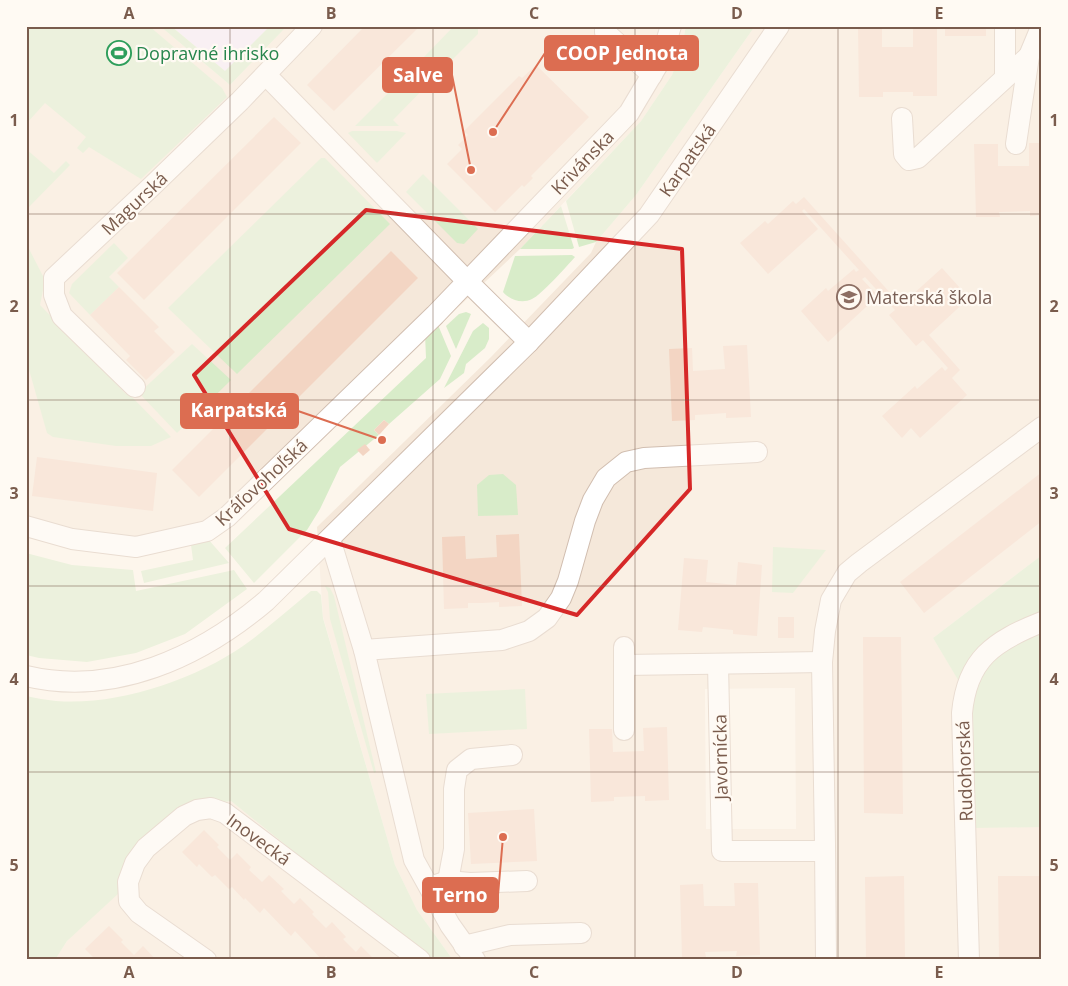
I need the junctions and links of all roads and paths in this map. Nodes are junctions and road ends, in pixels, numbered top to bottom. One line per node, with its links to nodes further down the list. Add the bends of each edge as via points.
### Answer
1 (312, 26): 8 (street, Magurská)
2 (605, 26): 9 (street, via 605,32)
3 (671, 26): 9 (street, Krivánska)
4 (780, 26): 14 (street, Karpatská, via 649,215)
5 (1005, 26): 10 (street)
6 (1039, 29): 7 (street)
7 (1029, 56): 10 (street); 12 (street)
8 (266, 75): 13 (street); 15 (street, Magurská, via 54,278 54,294 62,316)
9 (652, 75): 13 (street, Krivánska, via 629,113)
10 (1005, 78): 11 (street, via 918,158 909,160 904,154)
11 (902, 118)
12 (1016, 144)
13 (467, 281): 14 (street); 18 (street, Kráľovohoľská, via 228,516 207,531 136,547 72,539)
14 (529, 342): 19 (street, Karpatská)
15 (135, 387)
16 (1042, 427): 22 (street, via 847,573 831,600)
17 (757, 452): 21 (street, via 644,458 626,462 606,478 593,500 561,598 547,618 529,631 502,640)
18 (26, 526)
19 (330, 539): 21 (street); 24 (street, Karpatská, via 241,622 184,656 145,671 113,678 77,682)
20 (1042, 622): 35 (street, Rudohorská, via 1008,637 986,652 972,672 964,694)
21 (364, 650): 29 (street, via 414,860)
22 (822, 662): 23 (street); 27 (street)
23 (718, 664): 25 (street, via 624,656); 27 (street, Javornícka, via 722,851)
24 (26, 676)
25 (624, 730)
26 (512, 755): 29 (street, via 471,759 457,770 454,849)
27 (825, 851): 34 (street)
28 (527, 881): 29 (street)
29 (439, 884): 31 (street, via 450,925)
30 (581, 933): 31 (street, via 510,935)
31 (470, 953)
32 (206, 960): 33 (street, Inovecká, via 138,913 129,901 128,882 135,862 146,848 184,816 211,808 225,813)
33 (420, 960)
34 (826, 960)
35 (969, 960)

